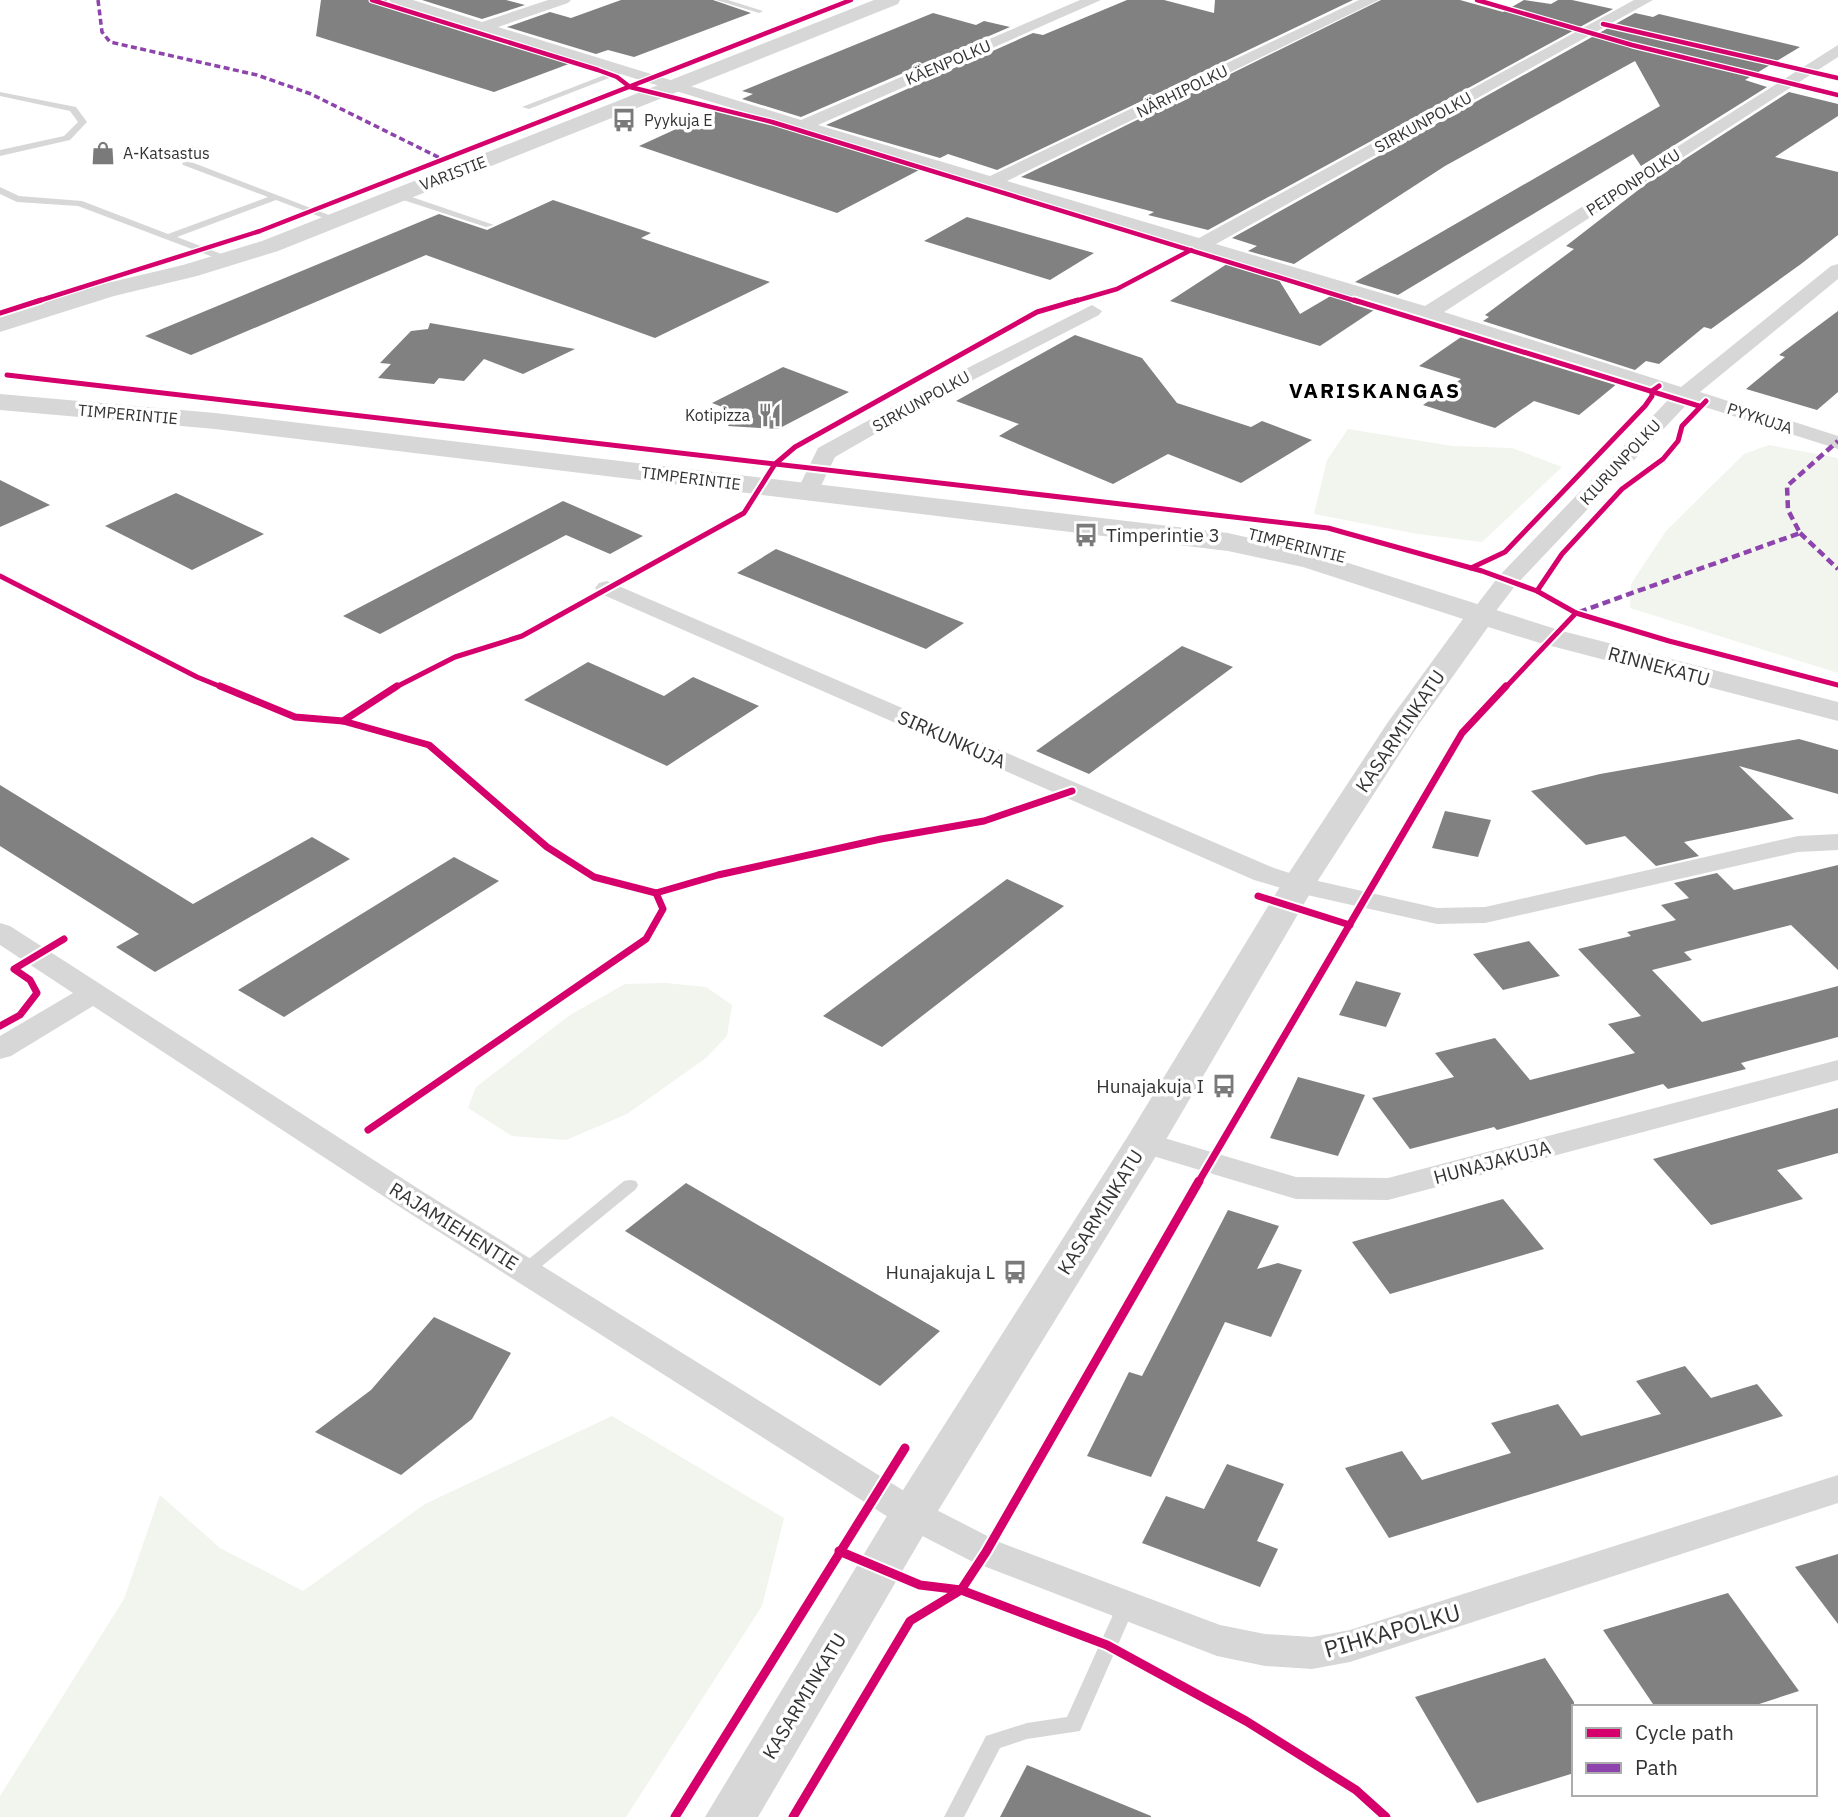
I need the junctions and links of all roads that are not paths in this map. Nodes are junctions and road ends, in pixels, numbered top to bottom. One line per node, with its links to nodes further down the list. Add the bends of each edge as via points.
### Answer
1 (397, 0): 9 (street, PYYKUJA)
2 (562, 0): 9 (street)
3 (720, 0): 8 (lane)
4 (891, 0): 12 (street, VARISTIE)
5 (1093, 0): 15 (street, KÄENPOLKU)
6 (1371, 0): 18 (street, NÄRHIPOLKU)
7 (1645, 0): 25 (street, SIRKUNPOLKU)
8 (759, 10)
9 (485, 26): 11 (street, PYYKUJA)
10 (1838, 50): 29 (street, PEIPONPOLKU)
11 (622, 71): 12 (street, PYYKUJA); 14 (lane)
12 (671, 86): 15 (street, PYYKUJA); 20 (street, VARISTIE)
13 (0, 94): 16 (lane, via 73,109 83,122 67,138)
14 (526, 107)
15 (803, 125): 18 (street, PYYKUJA)
16 (0, 153)
17 (186, 163): 21 (lane)
18 (994, 181): 25 (street, PYYKUJA)
19 (0, 190): 24 (lane, via 17,199 79,203)
20 (397, 195): 22 (street, VARISTIE); 23 (lane)
21 (277, 197): 22 (lane); 24 (lane)
22 (337, 220): 26 (street, VARISTIE)
23 (489, 225)
24 (171, 236): 26 (lane)
25 (1200, 245): 29 (street, PYYKUJA)
26 (229, 260): 30 (street, VARISTIE, via 107,290)
27 (1837, 272): 31 (street, KIURUNPOLKU)
28 (1092, 311): 34 (street, SIRKUNPOLKU, via 826,453)
29 (1428, 313): 31 (street, PYYKUJA)
30 (2, 326)
31 (1685, 394): 33 (street, PYYKUJA); 36 (street, KIURUNPOLKU)
32 (6, 399): 34 (street, TIMPERINTIE)
33 (1838, 443)
34 (808, 491): 36 (street, TIMPERINTIE, via 1228,542 1310,560)
35 (607, 588): 39 (street, SIRKUNKUJA)
36 (1480, 615): 37 (street, RINNEKATU); 39 (street, KASARMINKATU)
37 (1838, 712)
38 (1838, 842): 39 (street, via 1798,844 1485,915 1437,916)
39 (1298, 885): 44 (street, KASARMINKATU)
40 (0, 932): 41 (street, RAJAMIEHENTIE)
41 (92, 994): 42 (street); 46 (street, RAJAMIEHENTIE)
42 (0, 1049)
43 (1838, 1070): 44 (street, HUNAJAKUJA, via 1388,1189 1296,1188)
44 (1144, 1143): 48 (street, KASARMINKATU)
45 (630, 1185): 46 (lane)
46 (525, 1272): 48 (street, RAJAMIEHENTIE)
47 (1838, 1489): 49 (street, PIHKAPOLKU, via 1350,1646 1312,1653 1217,1640)
48 (912, 1514): 49 (street, PIHKAPOLKU, via 986,1552); 50 (street, KASARMINKATU)
49 (1126, 1606): 51 (lane, via 1073,1725 1027,1731 993,1742)
50 (732, 1817)
51 (954, 1817)

